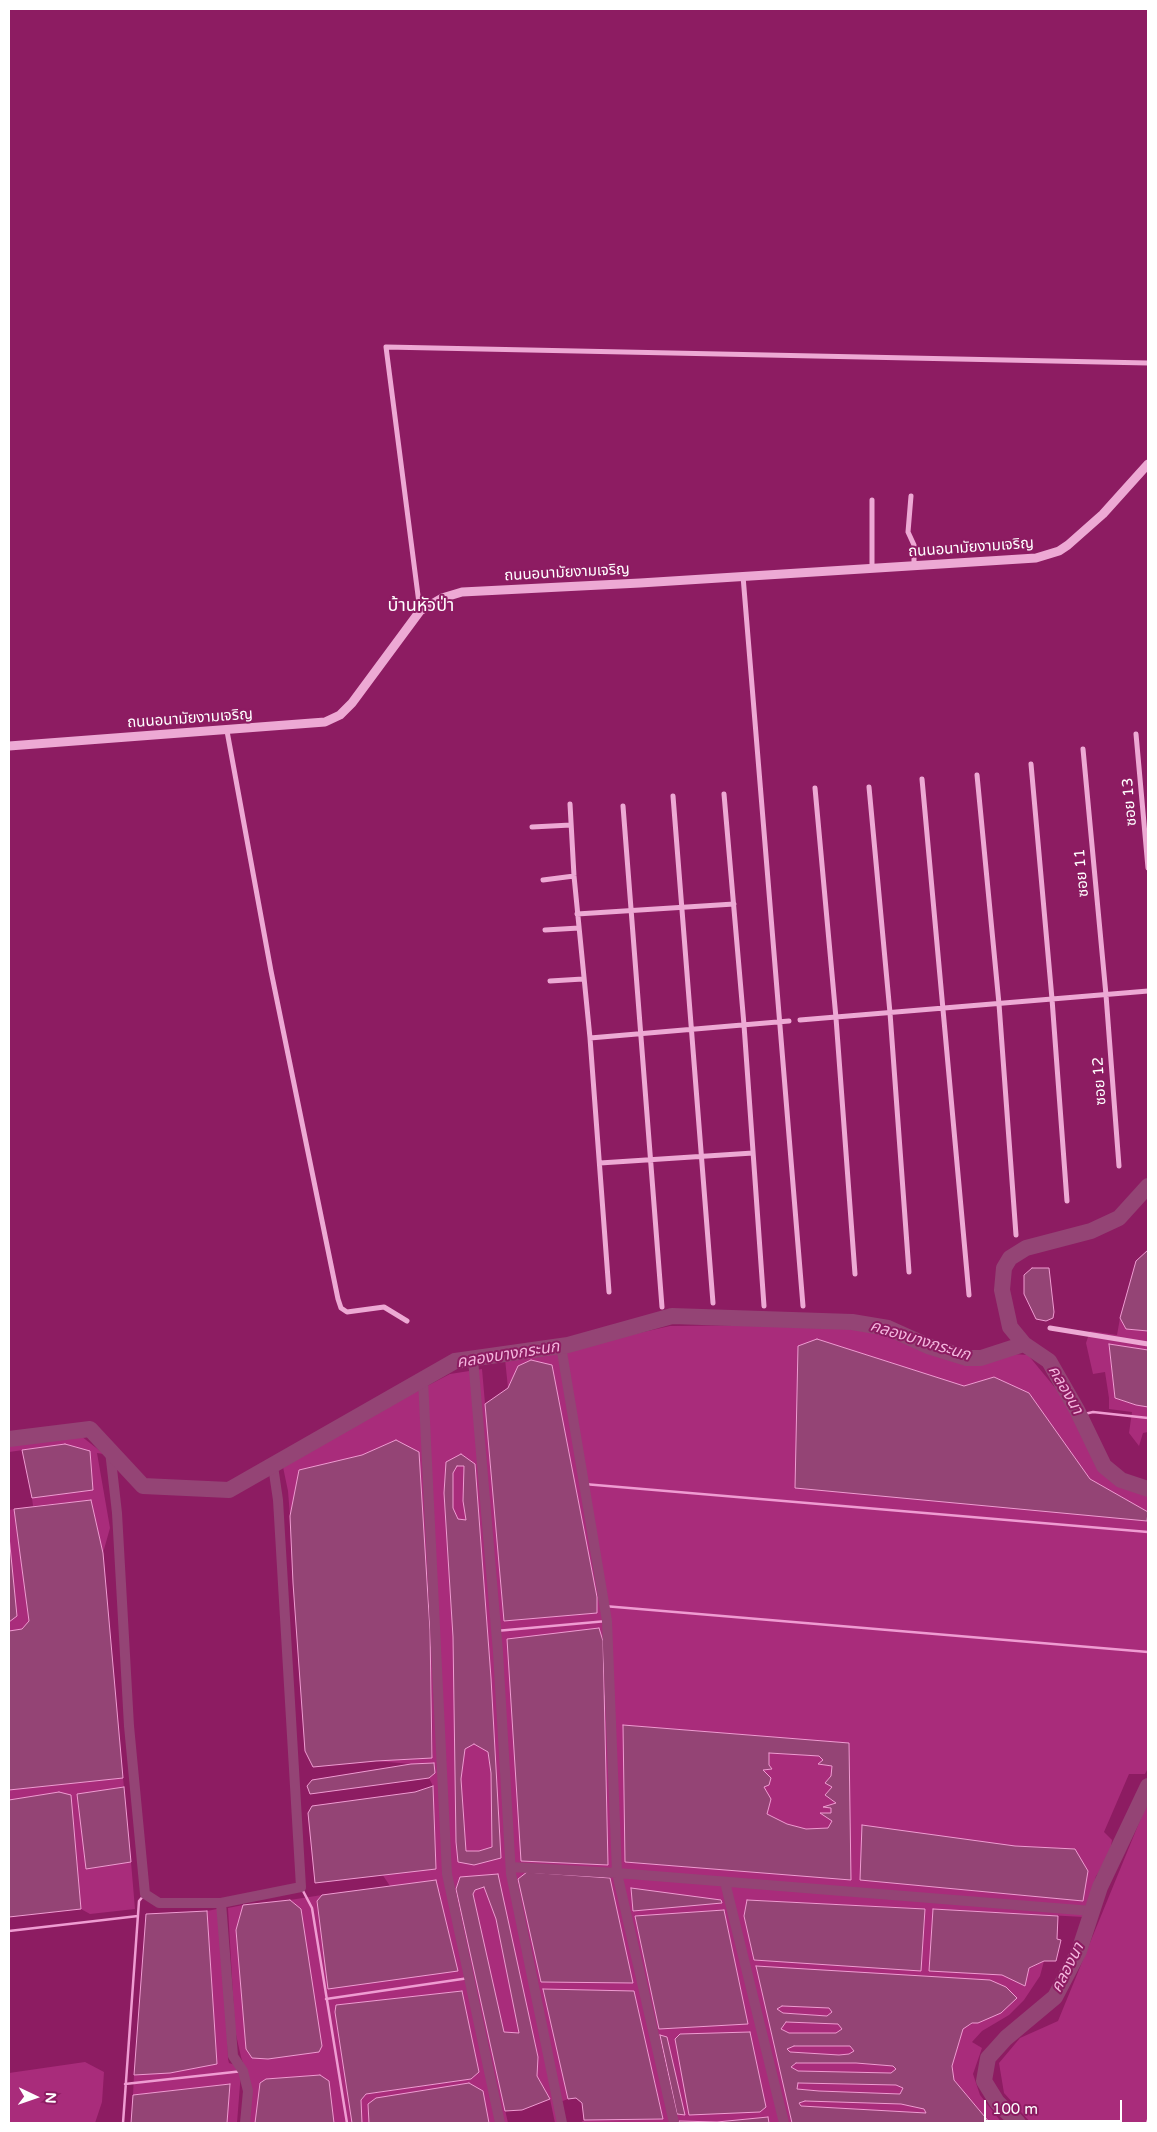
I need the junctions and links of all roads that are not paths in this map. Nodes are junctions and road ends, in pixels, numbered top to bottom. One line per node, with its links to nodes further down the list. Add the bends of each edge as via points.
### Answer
1 (1148, 362): 8 (street, via 386,347)
2 (1148, 464): 5 (street, ถนนอนามัยงามเจริญ, via 1103,514 1059,551 1025,560)
3 (911, 496): 5 (street, via 908,532 914,545)
4 (872, 500): 6 (street)
5 (914, 566): 6 (street, ถนนอนามัยงามเจริญ)
6 (872, 569): 7 (street, ถนนอนามัยงามเจริญ)
7 (743, 576): 8 (street, ถนนอนามัยงามเจริญ, via 462,592 442,598); 44 (street)
8 (420, 611): 9 (street, ถนนอนามัยงามเจริญ, via 340,715 325,722)
9 (227, 731): 11 (street, ถนนอนามัยงามเจริญ); 64 (street, via 271,971 338,1299 341,1308 347,1312 384,1306)
10 (1136, 734): 24 (street, ซอย 13)
11 (9, 746)
12 (1083, 749): 36 (street, ซอย 11)
13 (1030, 764): 37 (street)
14 (977, 775): 38 (street)
15 (922, 779): 39 (street)
16 (869, 787): 40 (street)
17 (815, 788): 41 (street)
18 (724, 794): 27 (street)
19 (673, 796): 28 (street)
20 (570, 804): 22 (street)
21 (623, 806): 29 (street)
22 (571, 826): 23 (street); 25 (street)
23 (532, 827)
24 (1148, 868)
25 (574, 876): 26 (street); 30 (street)
26 (543, 880)
27 (734, 904): 28 (street); 45 (street)
28 (681, 908): 29 (street); 46 (street)
29 (630, 912): 30 (street); 47 (street)
30 (578, 914): 31 (street)
31 (579, 928): 32 (street); 33 (street)
32 (546, 930)
33 (583, 979): 34 (street); 48 (street)
34 (550, 981)
35 (1148, 992): 36 (street)
36 (1106, 995): 37 (street); 53 (street, ซอย 12)
37 (1052, 1000): 38 (street); 54 (street)
38 (998, 1004): 39 (street); 55 (street)
39 (944, 1009): 40 (street); 59 (street)
40 (890, 1013): 41 (street); 56 (street)
41 (836, 1018): 42 (street); 57 (street)
42 (800, 1020)
43 (789, 1021): 44 (street)
44 (779, 1023): 45 (street); 62 (street)
45 (744, 1025): 46 (street); 49 (street)
46 (692, 1030): 47 (street); 50 (street)
47 (641, 1034): 48 (street); 51 (street)
48 (590, 1038): 52 (street)
49 (753, 1152): 50 (street); 61 (street)
50 (702, 1157): 51 (street); 60 (street)
51 (651, 1160): 52 (street); 63 (street)
52 (600, 1163): 58 (street)
53 (1118, 1166)
54 (1067, 1201)
55 (1016, 1235)
56 (909, 1272)
57 (855, 1274)
58 (609, 1292)
59 (969, 1295)
60 (713, 1303)
61 (764, 1306)
62 (803, 1306)
63 (662, 1308)
64 (407, 1321)
65 (1050, 1328): 66 (street)
66 (1148, 1344)

